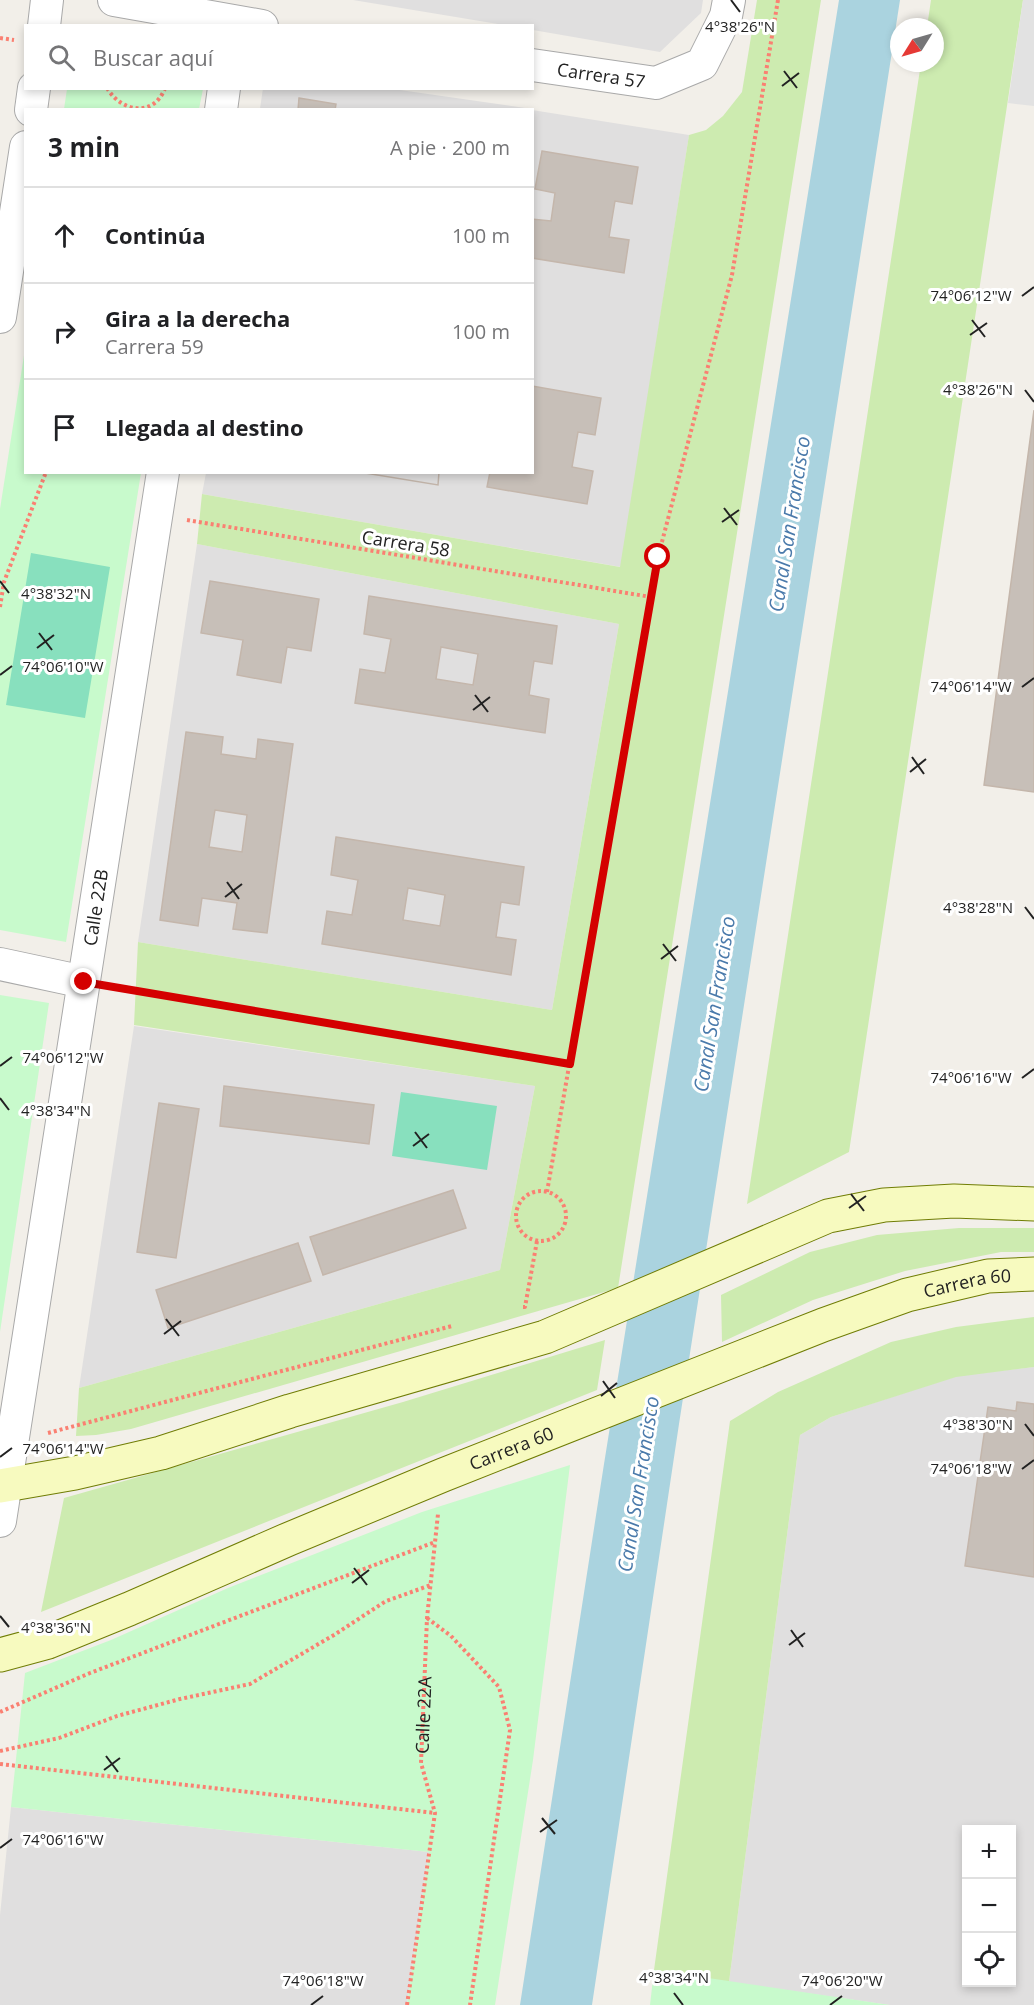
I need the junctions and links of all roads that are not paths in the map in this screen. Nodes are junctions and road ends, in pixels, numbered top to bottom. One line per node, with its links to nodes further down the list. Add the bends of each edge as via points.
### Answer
1 (47, 0): 5 (street)
2 (114, 0): 4 (street)
3 (729, 0): 6 (street, Carrera 57, via 726,16 702,64 656,83)
4 (242, 18)
5 (44, 24)
6 (534, 65)
7 (34, 90): 9 (street)
8 (224, 90): 10 (street)
9 (31, 108)
10 (221, 108)
11 (24, 160): 12 (street)
12 (0, 317)
13 (163, 474): 15 (street, Calle 22B)
14 (0, 964): 15 (street)
15 (84, 982): 18 (street, Calle 22B)
16 (1034, 1204): 18 (street, via 954,1201 884,1205 828,1216 545,1337 161,1453)
17 (1034, 1274): 20 (street, Carrera 60, via 988,1276 907,1295 823,1325 443,1475 129,1610 48,1642)
18 (3, 1486): 19 (street, Calle 22B)
19 (0, 1521)
20 (0, 1655)

